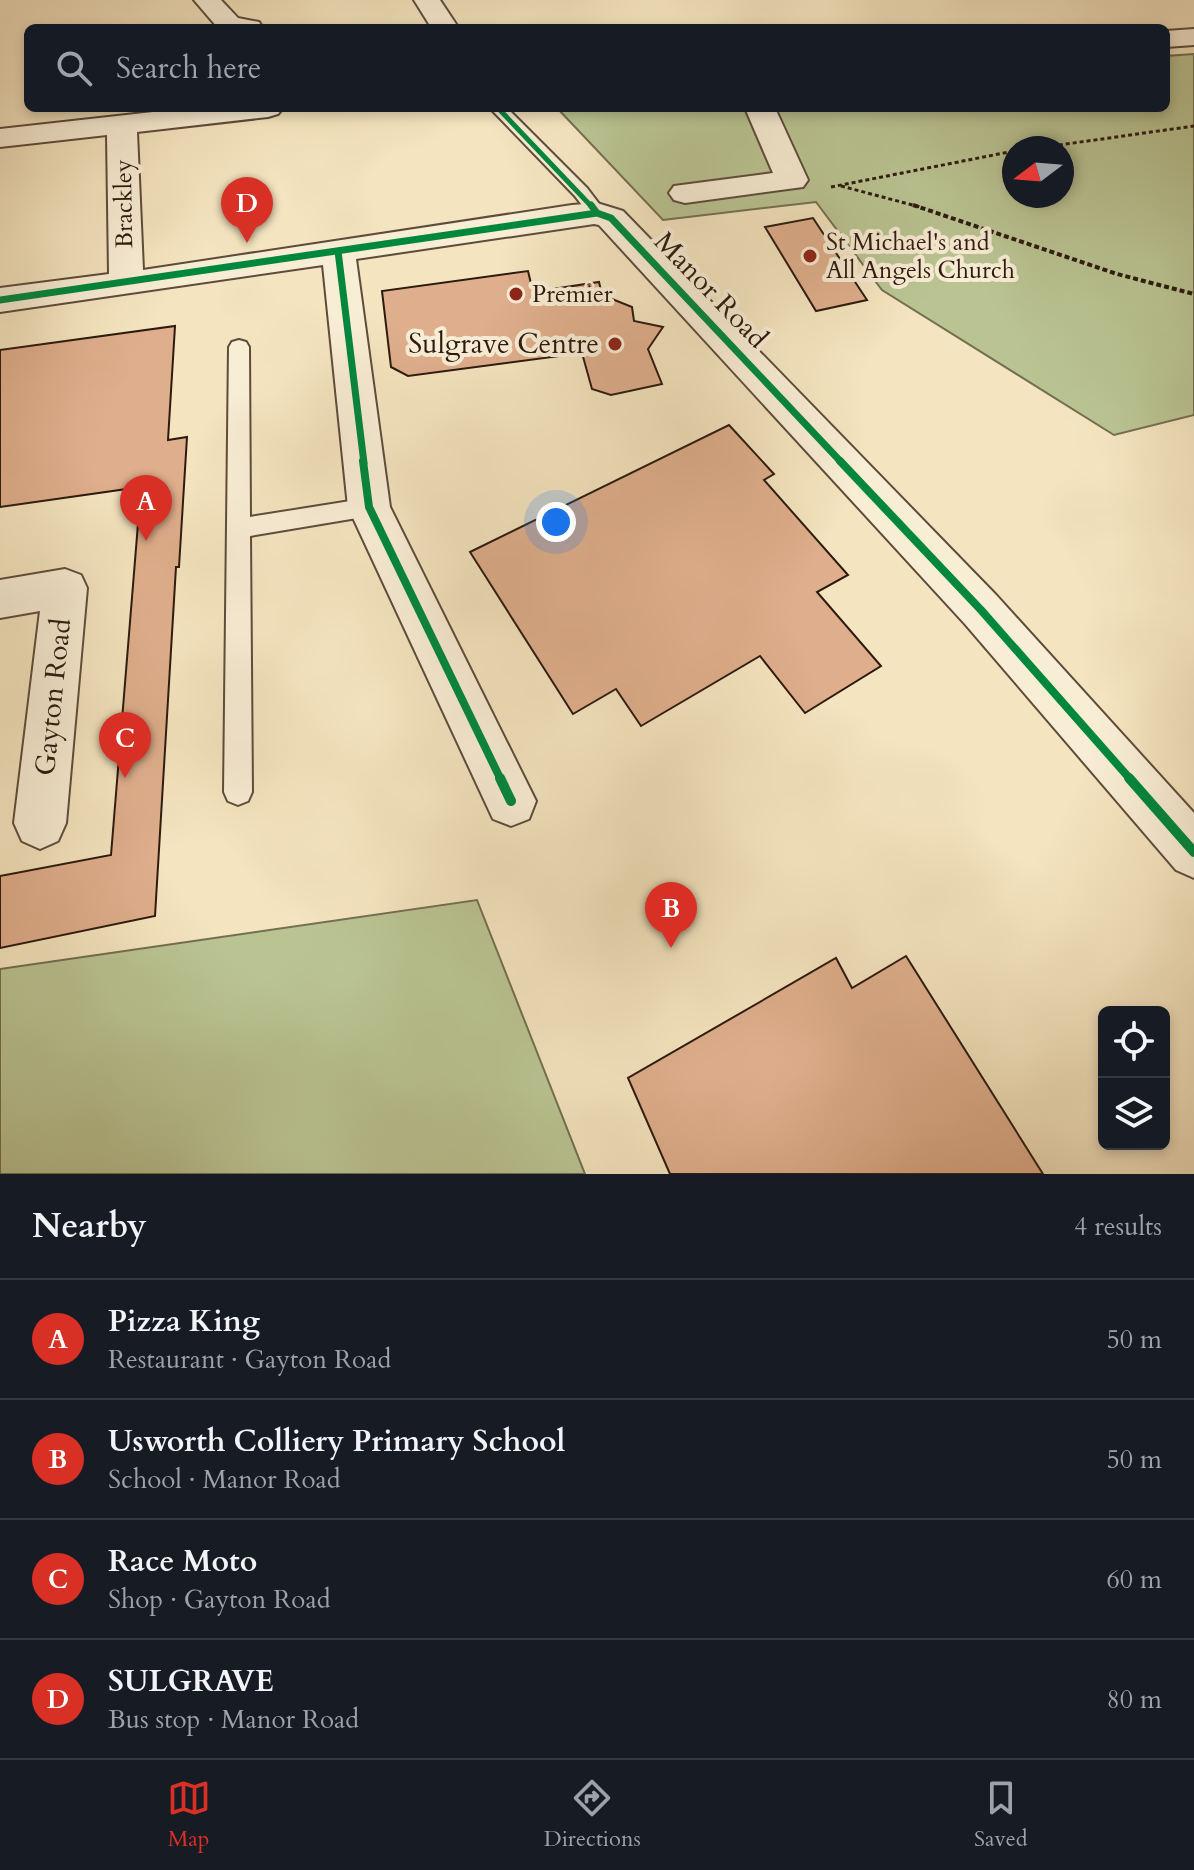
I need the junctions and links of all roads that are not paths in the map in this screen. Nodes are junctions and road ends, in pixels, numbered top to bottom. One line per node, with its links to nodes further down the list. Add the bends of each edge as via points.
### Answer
1 (207, 0): 3 (street)
2 (427, 0): 4 (street)
3 (229, 24)
4 (441, 24)
5 (1194, 37): 6 (street)
6 (1170, 39)
7 (232, 112): 10 (street, Brackley)
8 (502, 112): 13 (lane)
9 (762, 112): 12 (street, via 792,180)
10 (122, 124): 11 (street, Brackley); 15 (street, Brackley)
11 (0, 138)
12 (685, 193)
13 (597, 213): 14 (street); 24 (street, Manor Road, via 611,218 756,369 981,610)
14 (338, 251): 15 (street); 18 (street)
15 (126, 284): 16 (street)
16 (0, 300)
17 (239, 347): 19 (lane)
18 (369, 507): 19 (lane); 22 (street)
19 (239, 528): 21 (lane)
20 (0, 599): 23 (street, Gayton Road, via 65,588)
21 (238, 792)
22 (511, 801)
23 (40, 823)
24 (1194, 852)

